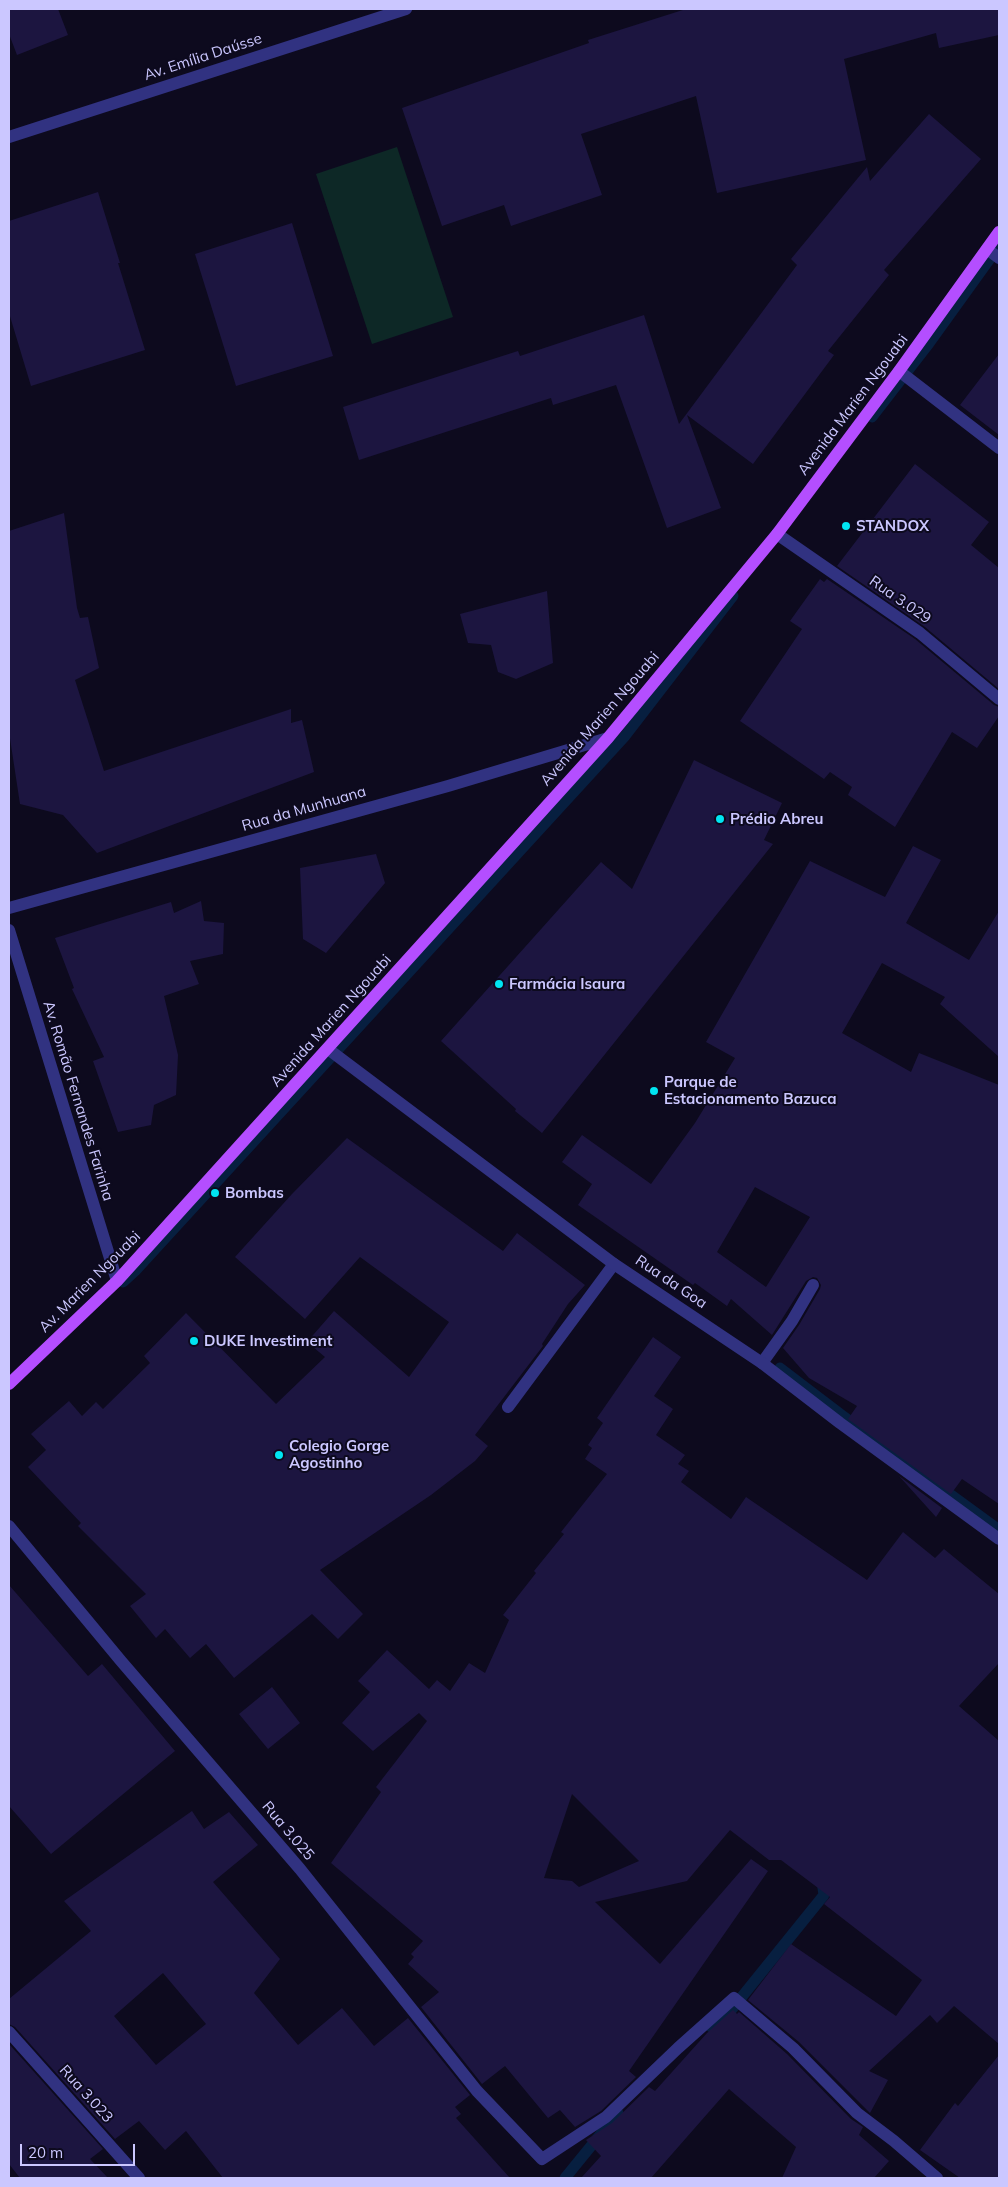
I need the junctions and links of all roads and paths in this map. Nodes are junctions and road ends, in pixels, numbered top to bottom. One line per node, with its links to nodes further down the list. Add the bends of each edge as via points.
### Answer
1 (406, 9): 2 (street, Av. Emília Daússe)
2 (9, 137)
3 (999, 232): 4 (main road, Avenida Marien Ngouabi)
4 (987, 249): 5 (street); 6 (main road, Avenida Marien Ngouabi)
5 (999, 258)
6 (899, 371): 7 (street); 8 (main road, Avenida Marien Ngouabi)
7 (999, 448)
8 (777, 534): 9 (street, Rua 3.029, via 920,634); 10 (main road, Avenida Marien Ngouabi)
9 (999, 699)
10 (608, 738): 11 (street, Rua da Munhuana); 13 (main road, Avenida Marien Ngouabi)
11 (9, 908)
12 (9, 930): 16 (street, Av. Romão Fernandes Farinha)
13 (328, 1049): 14 (main road, Avenida Marien Ngouabi); 15 (street, Rua da Goa)
14 (192, 1200): 16 (main road, Av. Marien Ngouabi)
15 (614, 1264): 18 (street, Rua da Goa); 20 (street)
16 (117, 1281): 19 (main road, Av. Marien Ngouabi)
17 (813, 1284): 18 (street)
18 (762, 1363): 22 (street, Rua da Goa)
19 (9, 1384)
20 (508, 1408)
21 (9, 1526): 25 (street, Rua 3.025, via 300,1869 477,2091 542,2159 606,2117 734,1998 793,2048 857,2113)
22 (999, 1539)
23 (9, 2032): 24 (street, Rua 3.023)
24 (139, 2178)
25 (937, 2178)

